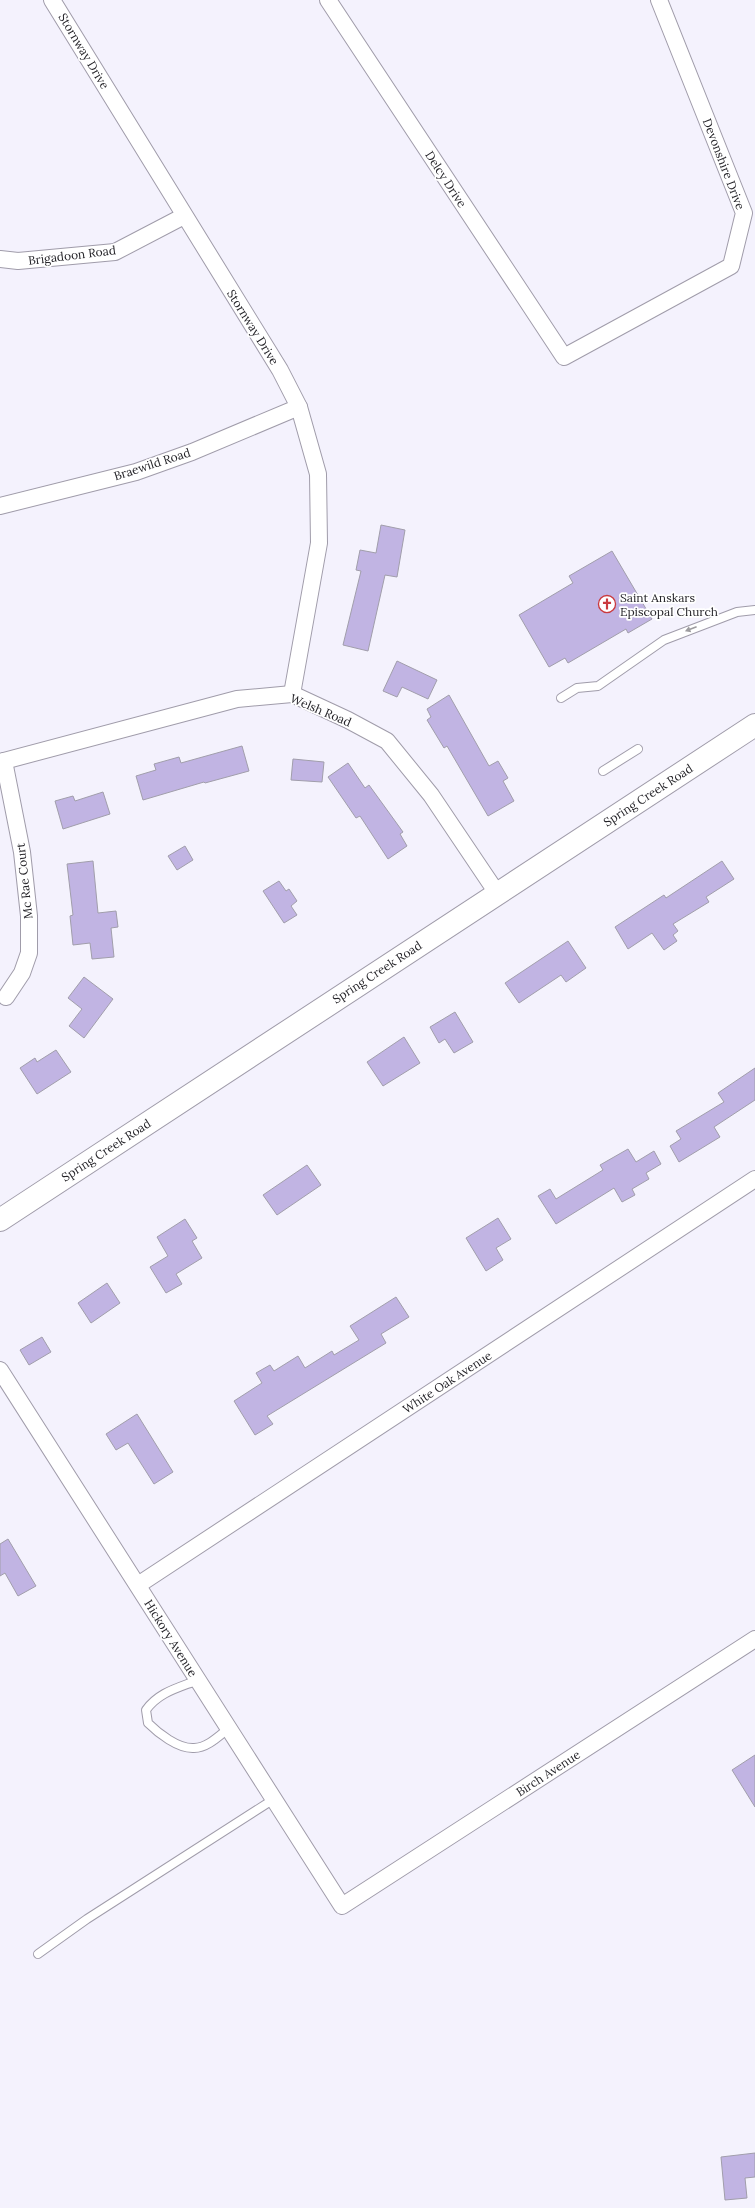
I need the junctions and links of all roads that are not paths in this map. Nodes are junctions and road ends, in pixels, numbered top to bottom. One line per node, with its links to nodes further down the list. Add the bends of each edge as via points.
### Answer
1 (52, 0): 4 (street, Stornway Drive)
2 (328, 0): 6 (street, Delcy Drive)
3 (659, 0): 6 (street, Devonshire Drive, via 744,213 731,266)
4 (184, 216): 5 (street, Brigadoon Road, via 115,252 18,261); 7 (street, Stornway Drive, via 280,370)
5 (0, 259)
6 (564, 357)
7 (299, 407): 8 (street, Braewild Road, via 192,452 136,472); 10 (street, Stornway Drive, via 318,474 319,543)
8 (0, 506)
9 (755, 610): 11 (lane, one-way to 11, via 737,612 664,640 598,686 577,688)
10 (292, 694): 14 (street, Welsh Road, via 237,699); 16 (street, Welsh Road, via 387,741 431,795)
11 (561, 698)
12 (755, 725): 16 (main road, Spring Creek Road)
13 (638, 749): 15 (lane)
14 (2, 761): 17 (street, Mc Rae Court, via 22,852 29,916 29,952 22,973)
15 (603, 771)
16 (498, 893): 19 (main road, Spring Creek Road)
17 (6, 997)
18 (755, 1179): 21 (street, White Oak Avenue)
19 (0, 1220)
20 (0, 1370): 21 (street, Hickory Avenue)
21 (138, 1586): 23 (street, Hickory Avenue)
22 (755, 1639): 26 (street, Birch Avenue)
23 (198, 1680): 24 (street, Hickory Avenue); 24 (lane, via 154,1699 146,1710 148,1723 170,1741 193,1748 209,1743)
24 (229, 1728): 25 (street, Hickory Avenue)
25 (274, 1799): 26 (street, Hickory Avenue); 27 (lane, via 87,1919)
26 (342, 1906)
27 (38, 1954)

